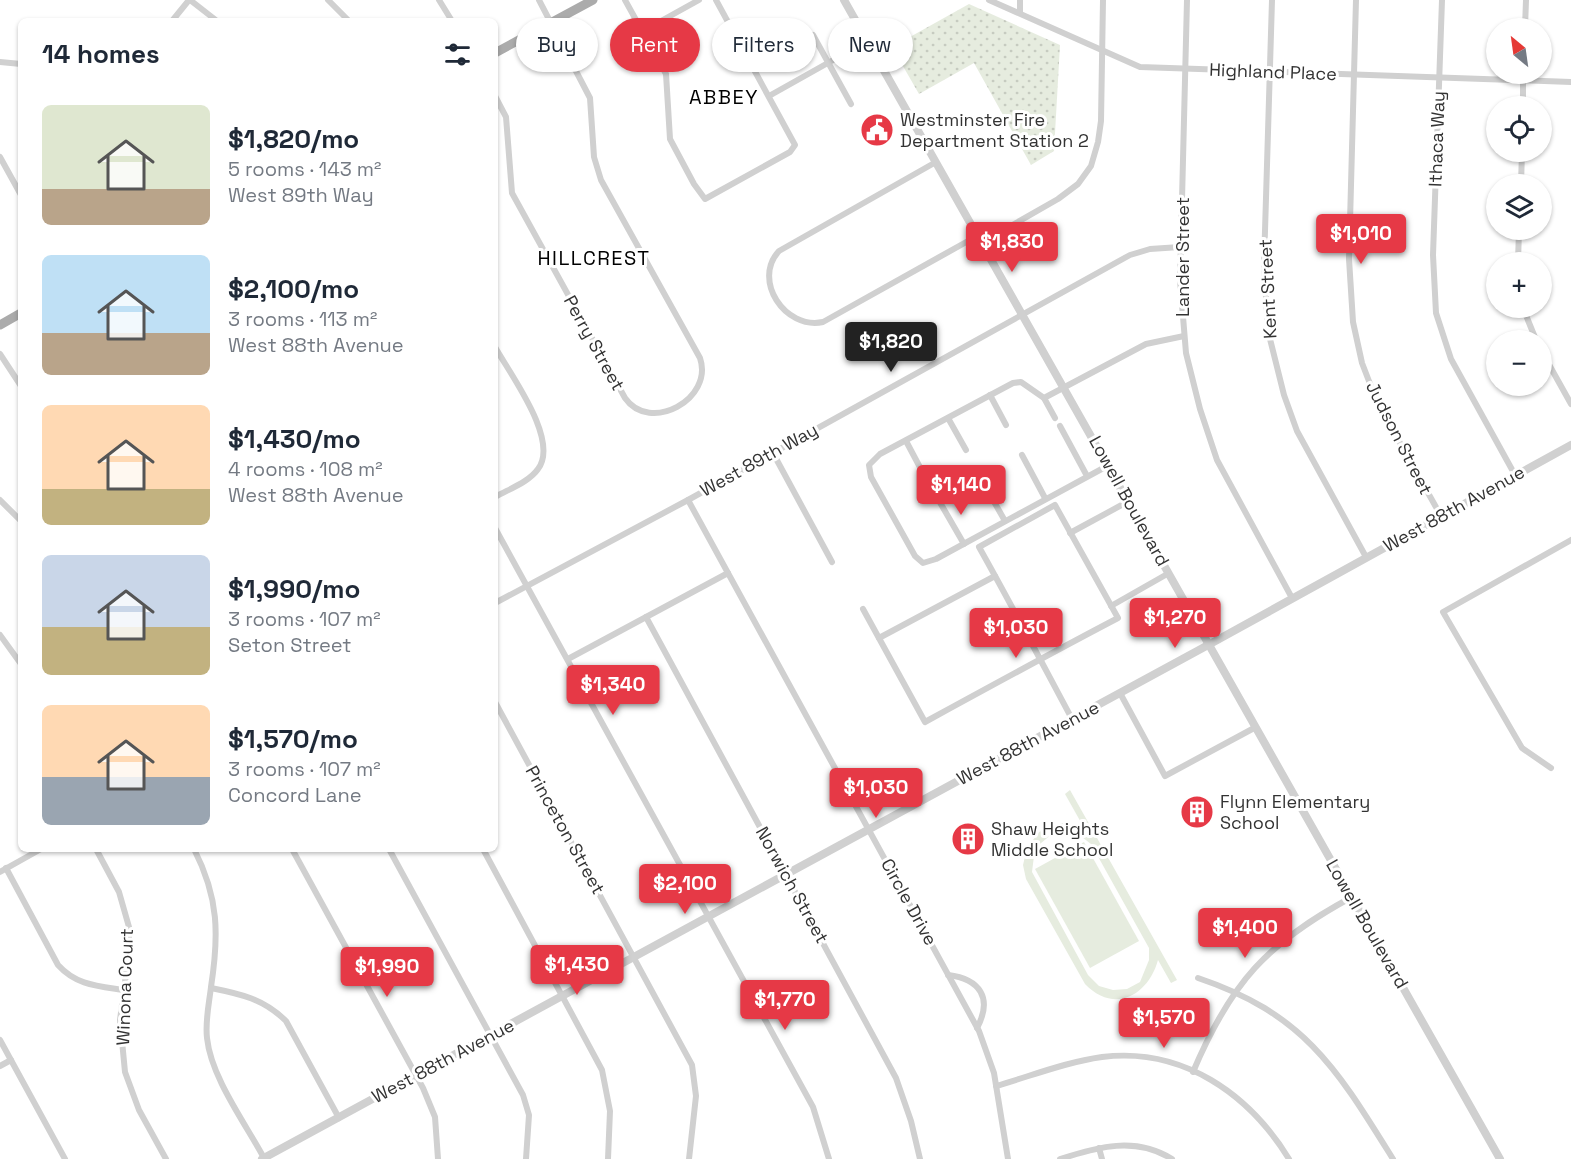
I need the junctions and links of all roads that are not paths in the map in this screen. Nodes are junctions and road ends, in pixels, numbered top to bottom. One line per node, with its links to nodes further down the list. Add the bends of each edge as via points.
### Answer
1 (190, 0): 19 (street); 20 (street)
2 (328, 0): 21 (street)
3 (439, 0): 22 (street)
4 (539, 0): 23 (street)
5 (593, 0): 24 (main road)
6 (625, 0): 25 (street)
7 (699, 0): 26 (street)
8 (716, 0): 48 (street)
9 (844, 0): 27 (street, Lowell Boulevard)
10 (989, 0): 18 (street, Highland Place)
11 (1020, 0): 18 (street)
12 (1103, 0): 32 (street)
13 (1187, 0): 37 (street, Lander Street)
14 (1272, 0): 38 (street, Kent Street)
15 (1356, 0): 43 (street, Judson Street)
16 (1442, 0): 45 (street, Ithaca Way)
17 (1526, 0): 28 (street)
18 (1020, 13): 32 (street, Highland Place)
19 (175, 18)
20 (213, 18)
21 (346, 18)
22 (450, 18)
23 (550, 18)
24 (559, 18)
25 (635, 18)
26 (666, 18)
27 (854, 18)
28 (1525, 18)
29 (816, 40): 33 (street)
30 (516, 42): 31 (main road)
31 (498, 51)
32 (1102, 51): 37 (street, Highland Place, via 1140,67); 54 (street, via 1101,121 1090,166 1078,184 1058,199)
33 (828, 61)
34 (0, 62): 35 (street)
35 (18, 64)
36 (828, 64): 48 (street)
37 (1186, 68): 38 (street, Highland Place); 55 (street, Lander Street)
38 (1270, 71): 43 (street, Highland Place); 95 (street, Kent Street, via 1264,264 1273,353 1297,431)
39 (577, 72): 49 (street, Perry Street, via 590,98 594,157 601,180 702,364 700,387 694,394 658,413 637,410 625,398 516,203 510,186 506,117)
40 (665, 72): 48 (street, via 670,139 705,199 795,147)
41 (834, 72): 50 (street)
42 (885, 72): 52 (street, Lowell Boulevard)
43 (1355, 75): 45 (street, Highland Place); 88 (street, Judson Street, via 1348,259 1355,333 1377,402)
44 (1486, 77): 45 (street, Highland Place)
45 (1439, 78): 79 (street, Ithaca Way, via 1433,255 1436,313 1451,359)
46 (1552, 80): 47 (street, Highland Place)
47 (1571, 82)
48 (769, 96)
49 (498, 102)
50 (851, 104)
51 (0, 157): 53 (street)
52 (936, 162): 54 (street, Lowell Boulevard); 54 (street, via 779,251 769,270 776,298 794,320 823,322)
53 (18, 190)
54 (979, 240): 56 (street, Lowell Boulevard)
55 (1180, 247): 56 (street, West 89th Way, via 1130,255); 59 (street, Lander Street)
56 (1021, 314): 64 (street, Lowell Boulevard); 75 (street, West 89th Way)
57 (18, 316): 58 (main road)
58 (0, 325)
59 (1184, 336): 64 (street, via 1146,344); 101 (street, Lander Street, via 1197,400 1217,460)
60 (498, 352): 82 (street, via 534,417 545,446 540,467 531,477)
61 (0, 354): 63 (street)
62 (1552, 370): 67 (street)
63 (18, 381)
64 (1065, 388): 66 (street); 77 (street, Lowell Boulevard)
65 (990, 395): 66 (street, via 1022,382); 68 (street); 70 (street)
66 (1044, 398): 69 (street)
67 (1571, 404)
68 (948, 418): 72 (street); 74 (street)
69 (1055, 418)
70 (1006, 425)
71 (1060, 426): 80 (street)
72 (906, 441): 78 (street); 94 (street, via 880,454 869,465 871,477 915,556 923,563)
73 (1571, 444): 79 (street, West 88th Avenue)
74 (966, 450)
75 (773, 453): 86 (street, West 89th Way); 96 (street)
76 (1022, 455): 83 (street)
77 (1109, 465): 80 (street); 87 (street, Lowell Boulevard)
78 (923, 472)
79 (1515, 475): 88 (street, West 88th Avenue)
80 (1087, 476): 83 (street)
81 (980, 477): 90 (street)
82 (498, 495)
83 (1045, 498): 90 (street)
84 (938, 499): 94 (street)
85 (0, 500): 89 (street)
86 (688, 500): 97 (street, Circle Drive); 100 (street, West 89th Way)
87 (1129, 501): 92 (street); 98 (street, Lowell Boulevard)
88 (1440, 516): 95 (street, West 88th Avenue)
89 (18, 518)
90 (1005, 521): 94 (street)
91 (498, 533): 100 (street)
92 (1070, 533): 99 (street, via 1055,505 979,547); 103 (street)
93 (1571, 540): 116 (street, via 1443,612 1522,748)
94 (963, 544)
95 (1366, 557): 101 (street, West 88th Avenue)
96 (832, 562)
97 (728, 573): 105 (street); 117 (street, Circle Drive)
98 (1169, 573): 103 (street); 108 (street, Lowell Boulevard)
99 (995, 576): 107 (street); 110 (street)
100 (528, 586): 102 (street, West 89th Way); 109 (street)
101 (1292, 598): 108 (street, West 88th Avenue)
102 (498, 601)
103 (1111, 606): 110 (street, via 1118,618)
104 (863, 609): 107 (street)
105 (646, 617): 109 (street); 125 (street, Norwich Street)
106 (0, 635): 111 (street)
107 (879, 638): 110 (street, via 925,722)
108 (1210, 644): 112 (street, West 88th Avenue); 115 (street, Lowell Boulevard)
109 (568, 659): 127 (street)
110 (1041, 659): 114 (street)
111 (18, 660)
112 (1120, 693): 114 (street, West 88th Avenue); 115 (street, via 1165,776)
113 (498, 707): 128 (street, Princeton Street)
114 (1072, 719): 117 (street, West 88th Avenue)
115 (1256, 727): 126 (street, Lowell Boulevard)
116 (1551, 768)
117 (869, 829): 125 (street, West 88th Avenue); 129 (street, Circle Drive)
118 (36, 852): 124 (street)
119 (98, 852): 132 (street, Winona Court, via 119,892 128,920 130,943)
120 (195, 852): 131 (street, via 207,879 216,919)
121 (294, 852): 141 (street)
122 (391, 852): 136 (street)
123 (485, 852): 134 (street)
124 (3, 870): 132 (street, via 68,976 79,983)
125 (786, 875): 127 (street, West 88th Avenue); 153 (street, Norwich Street, via 896,1078)
126 (1352, 897): 133 (street, via 1286,938 1254,966); 160 (street, Lowell Boulevard)
127 (708, 917): 128 (street, West 88th Avenue); 152 (street, via 813,1107)
128 (635, 957): 134 (street, West 88th Avenue); 151 (street, Princeton Street, via 694,1073 696,1096)
129 (948, 975): 135 (street, Circle Drive); 135 (street, via 962,977 978,987 985,1009)
130 (1198, 978): 133 (street)
131 (211, 988): 143 (street, via 246,995 286,1021); 145 (street, via 209,1052)
132 (123, 990): 147 (street, Winona Court, via 120,1020 125,1072 139,1110)
133 (1234, 992): 140 (street); 159 (street, via 1283,1020 1328,1060)
134 (563, 996): 136 (street, West 88th Avenue); 150 (street, via 605,1080 610,1111)
135 (977, 1028): 142 (street, Circle Drive)
136 (491, 1035): 141 (street, West 88th Avenue); 149 (street, via 527,1107)
137 (0, 1040): 138 (street)
138 (11, 1060): 139 (street); 146 (street)
139 (0, 1066)
140 (1193, 1072): 142 (street, via 1162,1061 1114,1056 1080,1061); 158 (street, via 1246,1103)
141 (415, 1076): 143 (street, West 88th Avenue); 148 (street, via 435,1117)
142 (996, 1086): 154 (street, Circle Drive)
143 (339, 1118): 145 (street, West 88th Avenue)
144 (1099, 1148): 155 (street); 156 (street); 157 (street, via 1121,1144 1141,1147)
145 (263, 1158)
146 (65, 1159)
147 (166, 1159)
148 (438, 1159)
149 (526, 1159)
150 (608, 1159)
151 (689, 1159)
152 (829, 1159)
153 (920, 1159)
154 (1008, 1159)
155 (1060, 1159)
156 (1102, 1159)
157 (1172, 1159)
158 (1289, 1159)
159 (1393, 1159)
160 (1500, 1159)

